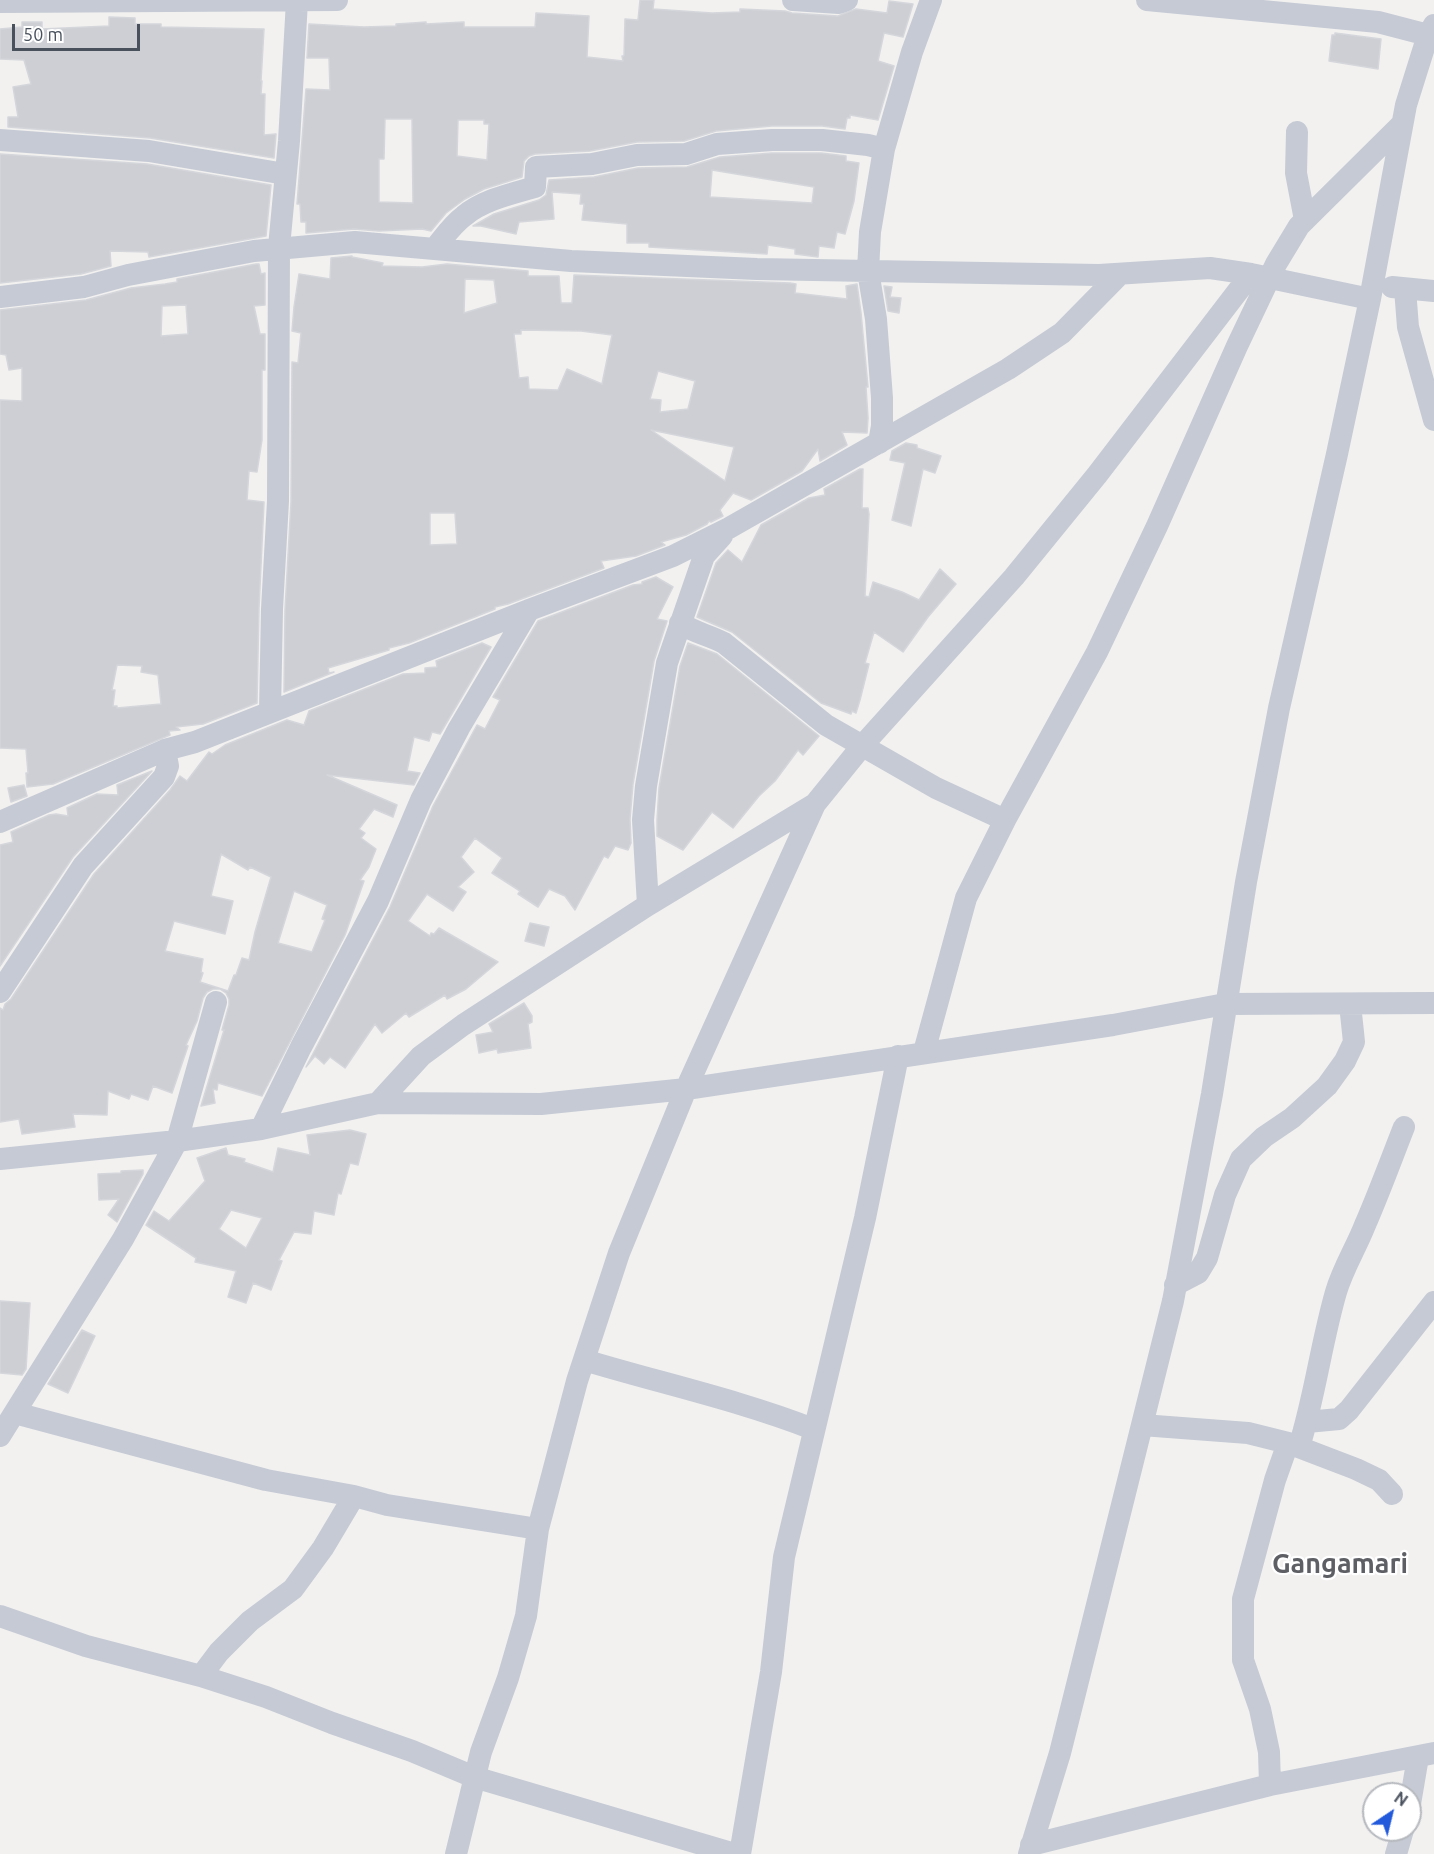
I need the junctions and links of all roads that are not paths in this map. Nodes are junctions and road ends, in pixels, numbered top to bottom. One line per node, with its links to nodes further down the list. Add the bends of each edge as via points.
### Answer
1 (69, 0): 2 (street); 9 (street)
2 (265, 0): 8 (street)
3 (337, 0): 8 (street)
4 (793, 0): 5 (street)
5 (848, 0)
6 (931, 0): 14 (street)
7 (1147, 0): 10 (street)
8 (297, 1): 15 (street)
9 (0, 2)
10 (1431, 30): 11 (street)
11 (1402, 124): 16 (street); 23 (street)
12 (1297, 132): 16 (street, via 1296,173)
13 (0, 140): 15 (street, via 148,151)
14 (884, 149): 18 (street, via 822,140 717,144 686,154 637,155 592,164 536,168 535,187 498,198 466,214); 19 (street)
15 (285, 174): 17 (street)
16 (1305, 220): 21 (street, via 1276,264)
17 (279, 247): 18 (street, via 355,242); 25 (street, via 84,287); 31 (street, via 278,501)
18 (435, 248): 19 (street, via 571,261)
19 (868, 270): 20 (street); 27 (street, via 882,398)
20 (1120, 274): 21 (street, via 1210,268); 27 (street, via 1062,333 1008,369)
21 (1261, 276): 23 (street); 32 (street, via 1014,577); 35 (street, via 1237,345 1157,526 1097,652)
22 (1405, 289): 23 (street); 24 (street); 26 (street, via 1408,327)
23 (1371, 291): 40 (street, via 1279,708)
24 (1434, 291)
25 (0, 297)
26 (1434, 420)
27 (879, 443): 28 (street)
28 (729, 528): 29 (street, via 673,556); 30 (street, via 704,556)
29 (529, 610): 31 (street); 48 (street, via 459,728 378,901)
30 (680, 623): 32 (street, via 724,643 826,724); 37 (street, via 667,663 646,786 643,820)
31 (270, 712): 33 (street)
32 (862, 746): 34 (street); 35 (street, via 936,788)
33 (165, 750): 36 (street); 38 (street, via 168,766 164,777 83,867)
34 (815, 804): 37 (street); 45 (street)
35 (1005, 820): 43 (street, via 966,898)
36 (0, 822)
37 (648, 905): 46 (street, via 429,1050)
38 (0, 992)
39 (216, 1002): 49 (street)
40 (1225, 1004): 41 (street); 43 (street, via 1113,1025); 51 (street)
41 (1350, 1004): 42 (street); 51 (street, via 1354,1042 1345,1061 1327,1086 1241,1159 1225,1195 1207,1258 1198,1273)
42 (1434, 1004)
43 (924, 1052): 44 (street)
44 (898, 1056): 45 (street); 57 (street, via 865,1218)
45 (686, 1089): 46 (street, via 541,1104); 53 (street, via 619,1253)
46 (378, 1103): 48 (street)
47 (1404, 1127): 55 (street, via 1337,1290)
48 (261, 1129): 49 (street)
49 (177, 1141): 50 (street); 54 (street, via 123,1239)
50 (0, 1159)
51 (1175, 1285): 56 (street)
52 (1434, 1302): 55 (street, via 1349,1410 1339,1419)
53 (584, 1359): 57 (street, via 741,1404); 62 (street)
54 (15, 1413): 58 (street); 61 (street, via 266,1480)
55 (1307, 1422): 59 (street)
56 (1142, 1425): 59 (street, via 1248,1433); 69 (street, via 1060,1753)
57 (813, 1430): 72 (street, via 784,1557 771,1672)
58 (0, 1436)
59 (1294, 1445): 60 (street, via 1379,1480); 68 (street, via 1275,1480 1243,1599 1243,1660 1260,1709 1269,1752)
60 (1392, 1494)
61 (354, 1496): 62 (street, via 387,1505); 64 (street, via 294,1589 250,1622)
62 (538, 1529): 66 (street, via 526,1616)
63 (0, 1616): 64 (street, via 86,1646)
64 (201, 1676): 66 (street)
65 (1426, 1755): 67 (street); 68 (street)
66 (474, 1777): 70 (street); 71 (street)
67 (1417, 1782)
68 (1270, 1785): 69 (street)
69 (1030, 1850)
70 (456, 1854)
71 (735, 1854)
72 (740, 1854)

